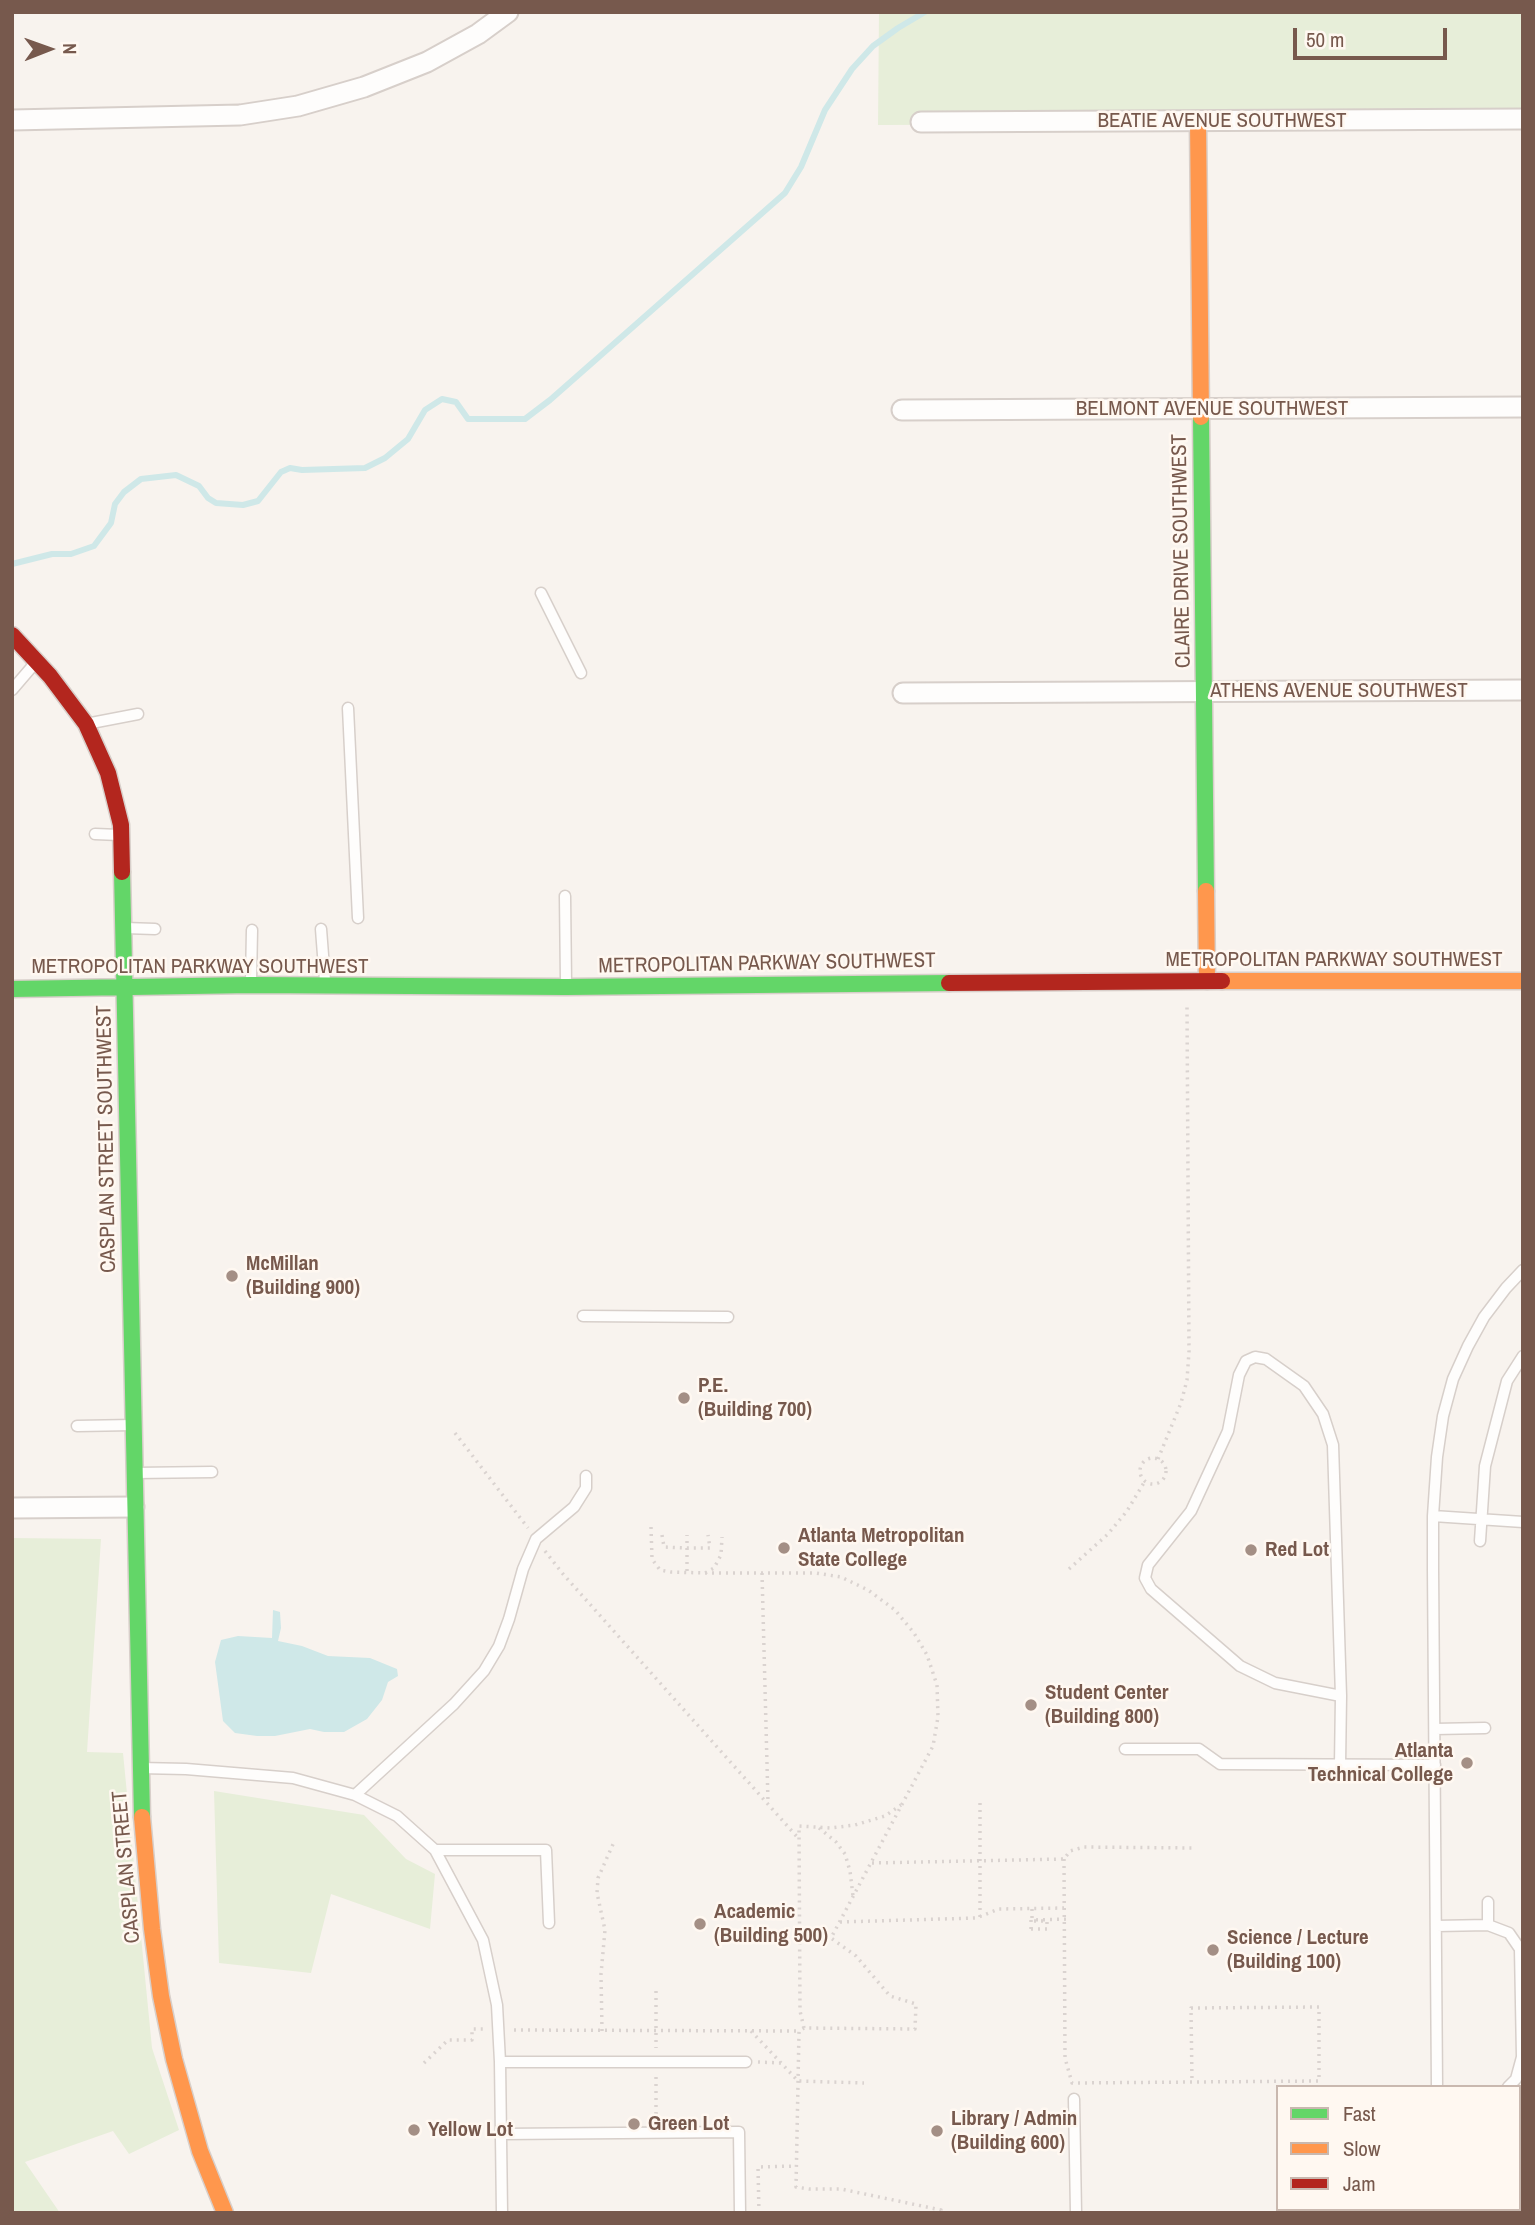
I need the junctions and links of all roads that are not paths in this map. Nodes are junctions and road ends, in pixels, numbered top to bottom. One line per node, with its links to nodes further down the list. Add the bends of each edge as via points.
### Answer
1 (508, 12): 3 (street, via 427,62 364,88 298,106 240,115)
2 (1523, 119): 4 (street, BEATIE AVENUE SOUTHWEST)
3 (12, 120)
4 (1198, 121): 5 (street, BEATIE AVENUE SOUTHWEST); 7 (street, CLAIRE DRIVE SOUTHWEST)
5 (921, 122)
6 (1523, 407): 7 (street, BELMONT AVENUE SOUTHWEST)
7 (1201, 409): 8 (street, BELMONT AVENUE SOUTHWEST); 15 (street, CLAIRE DRIVE SOUTHWEST)
8 (902, 410)
9 (541, 593): 12 (lane)
10 (12, 635): 11 (street, CASPLAN STREET SOUTHWEST)
11 (36, 661): 13 (lane); 19 (street, CASPLAN STREET SOUTHWEST)
12 (581, 673)
13 (12, 690)
14 (1523, 690): 15 (street, ATHENS AVENUE SOUTHWEST)
15 (1204, 692): 16 (street, ATHENS AVENUE SOUTHWEST); 28 (street, CLAIRE DRIVE SOUTHWEST)
16 (902, 693)
17 (348, 708): 23 (lane)
18 (138, 713): 19 (lane)
19 (86, 724): 21 (street, CASPLAN STREET SOUTHWEST, via 108,773)
20 (95, 834): 21 (lane)
21 (121, 835): 24 (street, CASPLAN STREET SOUTHWEST)
22 (565, 896): 32 (lane)
23 (358, 918)
24 (124, 928): 25 (lane); 33 (street, CASPLAN STREET SOUTHWEST)
25 (155, 929)
26 (321, 929): 31 (lane)
27 (252, 930): 30 (lane)
28 (1207, 981): 29 (street, METROPOLITAN PARKWAY SOUTHWEST); 32 (street, METROPOLITAN PARKWAY SOUTHWEST)
29 (1523, 981)
30 (251, 985): 31 (street, METROPOLITAN PARKWAY SOUTHWEST); 33 (street, METROPOLITAN PARKWAY SOUTHWEST)
31 (325, 987): 32 (street, METROPOLITAN PARKWAY SOUTHWEST)
32 (566, 987)
33 (125, 988): 34 (street, METROPOLITAN PARKWAY SOUTHWEST); 39 (street, CASPLAN STREET SOUTHWEST)
34 (12, 989)
35 (1523, 1270): 46 (lane, via 1484,1317 1453,1379 1437,1457)
36 (583, 1316): 37 (lane)
37 (728, 1317)
38 (1523, 1356): 47 (lane, via 1507,1381 1485,1466)
39 (133, 1425): 40 (lane); 42 (street, CASPLAN STREET SOUTHWEST)
40 (77, 1426)
41 (212, 1472): 42 (lane)
42 (134, 1473): 44 (street, CASPLAN STREET SOUTHWEST)
43 (586, 1476): 57 (lane, via 586,1488 574,1507 536,1539 499,1646 484,1671)
44 (134, 1507): 45 (street); 56 (street, CASPLAN STREET)
45 (12, 1508)
46 (1433, 1516): 47 (lane); 52 (lane)
47 (1481, 1519): 48 (lane); 49 (lane)
48 (1523, 1522)
49 (1480, 1541)
50 (1341, 1696): 50 (lane, via 1333,1445 1323,1414 1304,1386 1266,1359 1255,1357 1246,1361 1239,1375 1228,1431 1191,1511 1147,1565 1145,1578 1151,1589 1240,1666 1275,1683); 54 (lane)
51 (1485, 1728): 52 (lane)
52 (1435, 1729): 55 (lane)
53 (1125, 1749): 54 (lane, via 1199,1749 1220,1764)
54 (1340, 1765): 55 (lane)
55 (1435, 1765): 62 (lane)
56 (140, 1768): 57 (lane, via 293,1778); 69 (street, CASPLAN STREET, via 161,1996 187,2108)
57 (355, 1796): 58 (lane, via 397,1816)
58 (435, 1850): 60 (lane, via 546,1850); 63 (lane, via 483,1940 497,2005)
59 (1488, 1902): 61 (lane)
60 (549, 1923)
61 (1488, 1925): 62 (lane); 66 (lane, via 1509,1933 1520,1948 1522,2057 1517,2079)
62 (1436, 1926): 65 (lane)
63 (500, 2062): 64 (lane); 68 (lane)
64 (746, 2062)
65 (1437, 2085)
66 (1510, 2085)
67 (1074, 2099): 72 (lane)
68 (501, 2134): 70 (lane); 71 (lane, via 739,2132)
69 (225, 2213)
70 (502, 2213)
71 (740, 2213)
72 (1076, 2213)

